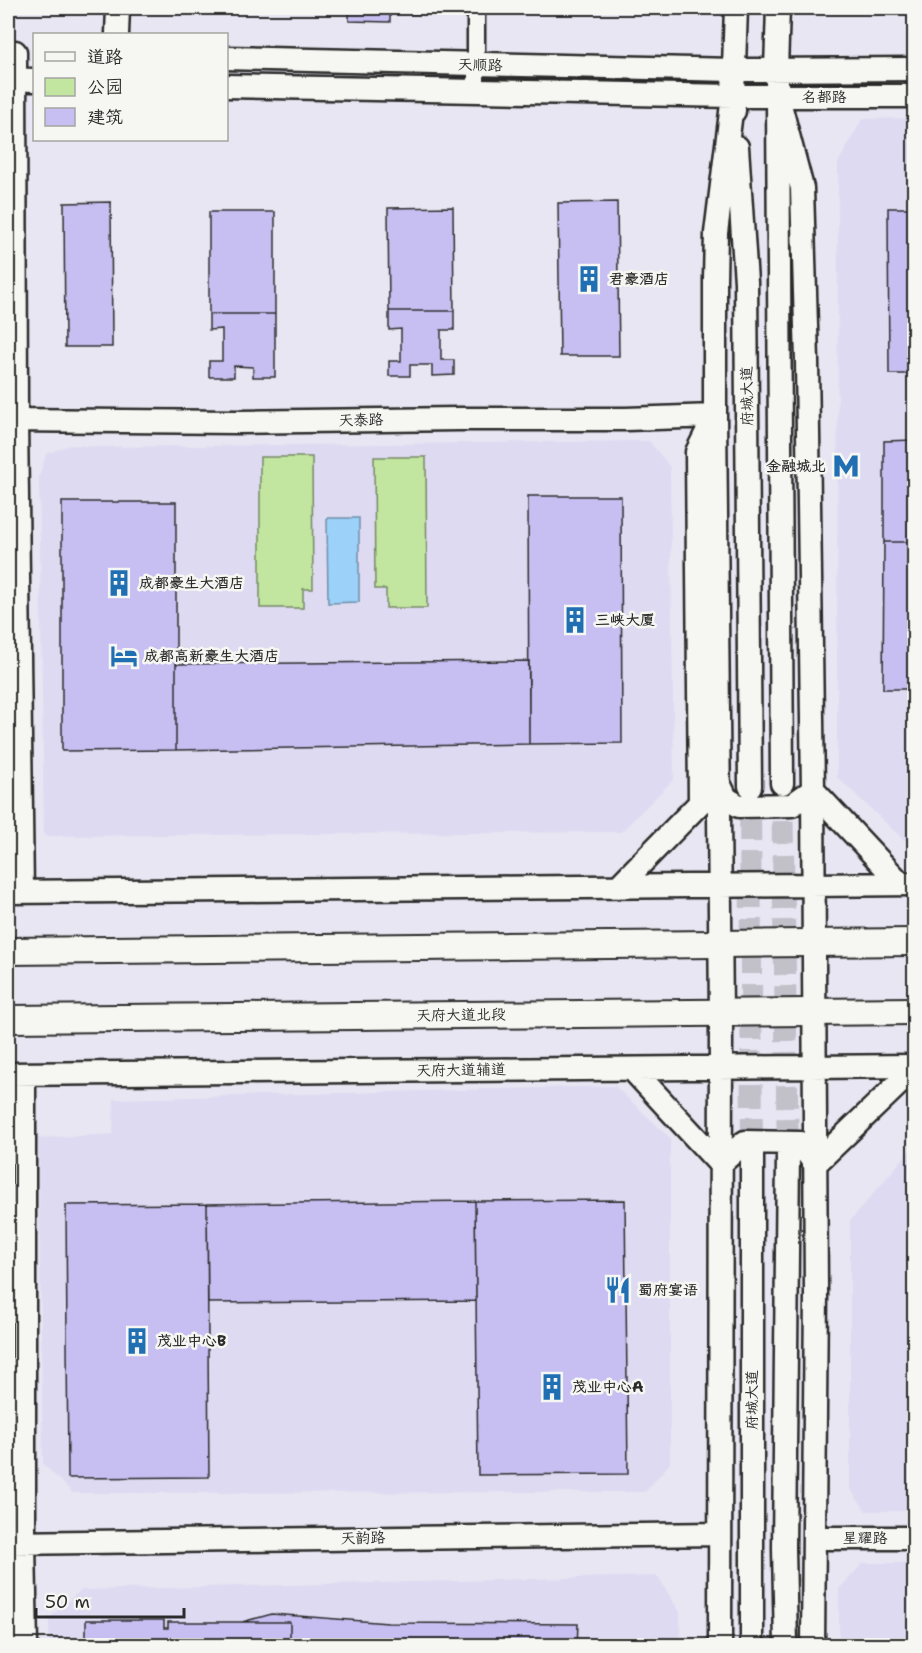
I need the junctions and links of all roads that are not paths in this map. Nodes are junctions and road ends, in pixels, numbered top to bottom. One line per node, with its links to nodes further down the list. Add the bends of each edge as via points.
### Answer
1 (118, 8): 5 (street)
2 (476, 8): 8 (street)
3 (736, 8): 11 (street, 府城大道)
4 (778, 8): 9 (street)
5 (117, 33)
6 (19, 52): 12 (street)
7 (228, 58): 8 (street, 天顺路)
8 (476, 65): 11 (street, 天顺路); 14 (street)
9 (776, 69): 10 (street, 天顺路); 11 (street, 天顺路); 17 (street)
10 (915, 69)
11 (734, 70): 15 (street, 府城大道)
12 (19, 79): 19 (street)
13 (228, 86): 14 (street, 天顺路)
14 (476, 91): 15 (street, 天顺路)
15 (733, 96): 17 (street, 名都路); 18 (street, via 716,233); 22 (street, 府城大道, via 746,282)
16 (915, 96): 17 (street, 名都路)
17 (778, 97): 21 (street); 23 (street, via 802,188)
18 (715, 416): 19 (street, 天泰路, via 237,422); 20 (street); 27 (street, via 697,452 700,802)
19 (12, 420): 28 (street)
20 (718, 781): 23 (street, via 726,798 739,806 792,805); 26 (street)
21 (782, 783)
22 (750, 786)
23 (813, 790): 24 (street); 25 (street)
24 (908, 884): 25 (street)
25 (814, 885): 26 (street); 30 (street)
26 (720, 886): 27 (street); 31 (street)
27 (618, 887): 28 (street)
28 (15, 892)
29 (915, 942): 30 (main road)
30 (814, 943): 31 (main road); 34 (street)
31 (720, 944): 32 (main road); 35 (street)
32 (8, 951)
33 (915, 1011): 34 (main road, 天府大道北段)
34 (814, 1012): 35 (main road, 天府大道北段); 37 (street)
35 (721, 1013): 36 (main road, 天府大道北段); 40 (street)
36 (8, 1019)
37 (814, 1067): 38 (street, 天府大道辅道); 40 (street, 天府大道辅道); 45 (street)
38 (915, 1067): 45 (street)
39 (632, 1068): 40 (street, 天府大道辅道); 41 (street, 天府大道辅道); 44 (street)
40 (720, 1068): 44 (street)
41 (16, 1074): 49 (street)
42 (752, 1154): 52 (street, 府城大道)
43 (788, 1155): 53 (street)
44 (720, 1164): 45 (street, via 745,1142 800,1143); 46 (street)
45 (815, 1164): 47 (street)
46 (719, 1534): 49 (street, 天韵路); 51 (street)
47 (815, 1538): 48 (street, 星耀路); 54 (street)
48 (915, 1538)
49 (16, 1543): 50 (street)
50 (26, 1646)
51 (720, 1646)
52 (752, 1646)
53 (786, 1646)
54 (813, 1646)

